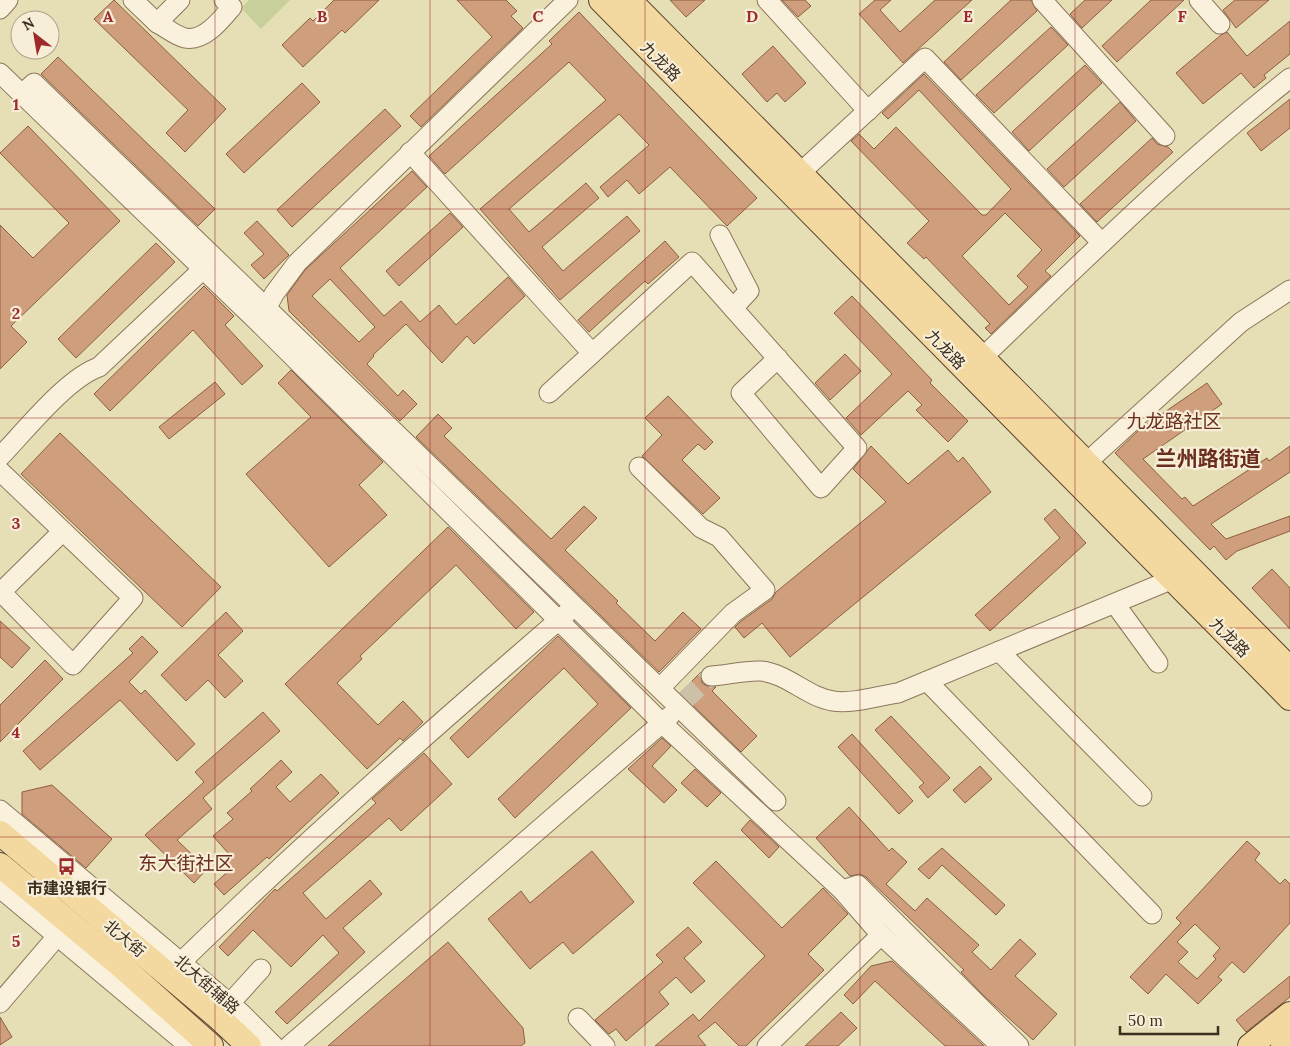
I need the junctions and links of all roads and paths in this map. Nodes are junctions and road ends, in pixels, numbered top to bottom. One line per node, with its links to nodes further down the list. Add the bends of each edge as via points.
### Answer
1 (8, 0): 11 (street)
2 (133, 0): 12 (street)
3 (180, 0): 12 (street)
4 (224, 0): 12 (street, via 232,7 216,25 197,38 184,38)
5 (568, 0): 19 (street)
6 (601, 0): 36 (main road, 九龙路)
7 (630, 0): 20 (main road, 九龙路)
8 (767, 0): 17 (street)
9 (1042, 0): 18 (street)
10 (1199, 0): 13 (street)
11 (0, 9)
12 (157, 23)
13 (1220, 24)
14 (0, 73): 16 (street)
15 (1290, 78): 22 (street, via 1246,113)
16 (22, 94): 23 (street); 26 (street, via 34,83)
17 (868, 111): 20 (street); 22 (street, via 925,58)
18 (1165, 136)
19 (410, 152): 26 (street, via 297,263 274,294); 27 (street)
20 (800, 173): 28 (main road, 九龙路)
21 (720, 235): 25 (street, via 749,291)
22 (1102, 243): 28 (street)
23 (202, 270): 26 (street); 31 (street, via 99,367 88,371 69,386)
24 (1290, 290): 32 (street, via 1241,322)
25 (733, 308): 27 (street, via 692,262); 29 (street)
26 (264, 315): 39 (street); 40 (street)
27 (592, 353): 30 (street)
28 (983, 357): 32 (main road, 九龙路)
29 (778, 358): 29 (street, via 857,448 821,488 741,393)
30 (549, 393)
31 (0, 457)
32 (1085, 464): 43 (main road, 九龙路)
33 (638, 467): 46 (street, via 701,528 719,537 764,590 733,614)
34 (0, 471): 35 (street)
35 (63, 531): 37 (street); 37 (street, via 133,598 73,665)
36 (1173, 579): 38 (street); 47 (main road, 九龙路)
37 (1, 591)
38 (1115, 604): 41 (street); 42 (street)
39 (575, 605): 40 (street); 46 (street)
40 (558, 620): 49 (street); 60 (street, via 431,731)
41 (999, 651): 45 (street); 50 (street)
42 (1158, 662)
43 (1290, 669)
44 (711, 676): 45 (street, via 762,671 794,683 812,695 833,701 898,693)
45 (927, 681): 57 (street)
46 (660, 688): 48 (street)
47 (1290, 698)
48 (681, 703): 49 (street); 51 (street)
49 (663, 724): 56 (street); 70 (street)
50 (1142, 796)
51 (776, 801)
52 (0, 810): 60 (street, 北大街辅路)
53 (0, 833): 60 (main road, 北大街)
54 (0, 865): 58 (main road, 北大街)
55 (0, 888): 58 (street)
56 (842, 890): 59 (street); 74 (street, via 858,885)
57 (1152, 914)
58 (63, 929): 62 (street); 66 (street); 67 (main road, 北大街)
59 (881, 935): 72 (street); 73 (street)
60 (174, 968): 63 (main road, 北大街)
61 (261, 969): 63 (street)
62 (0, 1003)
63 (224, 1010): 68 (main road, 北大街); 69 (street, 北大街辅路)
64 (1290, 1014): 75 (main road)
65 (578, 1018): 71 (street)
66 (189, 1046)
67 (212, 1046)
68 (249, 1046)
69 (274, 1046)
70 (289, 1046)
71 (605, 1046)
72 (767, 1046)
73 (1001, 1046)
74 (1019, 1046)
75 (1250, 1046)

